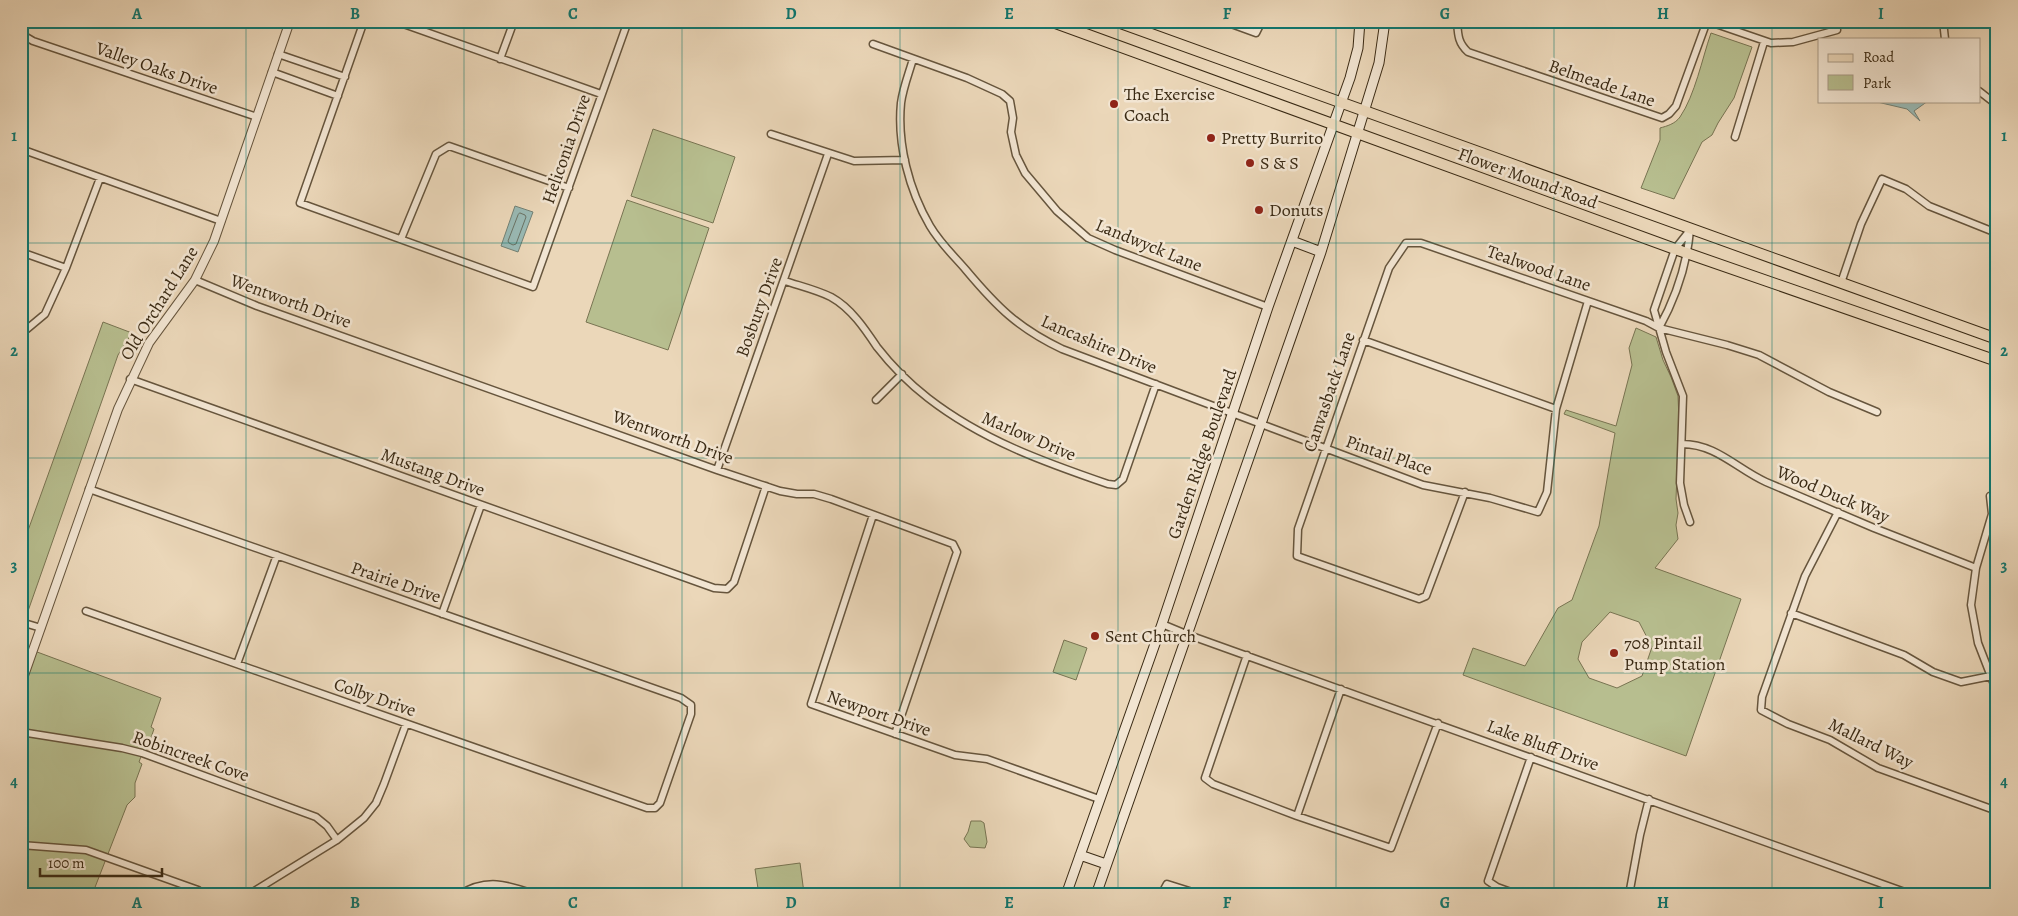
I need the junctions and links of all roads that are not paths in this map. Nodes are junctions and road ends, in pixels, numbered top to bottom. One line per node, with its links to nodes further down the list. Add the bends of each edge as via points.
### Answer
1 (290, 21): 20 (street, Old Orchard Lane)
2 (364, 21): 24 (street)
3 (395, 21): 22 (street)
4 (514, 21): 22 (street)
5 (628, 21): 26 (street, Heliconia Drive)
6 (1050, 21): 32 (main road, Flower Mound Road)
7 (1115, 21): 28 (main road, Flower Mound Road)
8 (1223, 21): 9 (street, via 1256,33)
9 (1262, 21)
10 (1360, 21): 28 (main road, Garden Ridge Boulevard, via 1355,62)
11 (1384, 21): 30 (main road, via 1379,63)
12 (1457, 21): 13 (street, Belmeade Lane, via 1458,38 1468,52 1662,118 1676,106)
13 (1707, 21): 18 (street)
14 (1943, 21): 17 (street)
15 (1837, 30): 18 (street, via 1793,42)
16 (21, 34): 31 (street, Valley Oaks Drive, via 33,42)
17 (1946, 38)
18 (1764, 42): 35 (street)
19 (873, 44): 21 (street, Landwyck Lane)
20 (278, 54): 23 (street, Old Orchard Lane); 24 (street)
21 (913, 58): 38 (street, Lancashire Drive, via 901,103 900,131); 56 (street, Landwyck Lane, via 967,78 1010,101 1011,132 1016,155 1025,173 1046,200 1088,238)
22 (500, 59): 26 (street)
23 (272, 72): 27 (street); 31 (street, Old Orchard Lane)
24 (345, 77): 27 (street)
25 (1980, 92): 29 (street)
26 (602, 94): 40 (street, Heliconia Drive)
27 (338, 96): 44 (street, via 300,203)
28 (1342, 102): 30 (main road, Flower Mound Road); 32 (main road, Garden Ridge Boulevard)
29 (1997, 105)
30 (1365, 110): 33 (main road); 43 (main road, Flower Mound Road)
31 (257, 117): 41 (street, Old Orchard Lane)
32 (1333, 124): 33 (main road, Flower Mound Road); 45 (main road, Garden Ridge Boulevard)
33 (1358, 133): 47 (main road, Flower Mound Road); 49 (main road)
34 (771, 134): 37 (street)
35 (1735, 137)
36 (21, 149): 39 (street)
37 (828, 154): 38 (street, via 860,162); 53 (street, Bosbury Drive)
38 (905, 160): 64 (street, Lancashire Drive, via 916,197 930,226 1010,318 1062,349)
39 (100, 178): 41 (street); 51 (street)
40 (569, 188): 44 (street, via 449,146 436,154); 44 (street, Heliconia Drive, via 533,287)
41 (221, 221): 52 (street, Old Orchard Lane, via 212,248)
42 (1997, 225): 54 (street, via 1994,232 1929,206 1906,189 1882,179 1861,224)
43 (1690, 230): 47 (street); 50 (street); 54 (main road, Flower Mound Road)
44 (401, 239)
45 (1292, 241): 49 (main road); 56 (main road, Garden Ridge Boulevard)
46 (1406, 243): 55 (street, Tealwood Lane, via 1420,243); 60 (street, Canvasback Lane, via 1389,268)
47 (1675, 249): 50 (main road, Flower Mound Road); 57 (street, via 1654,310)
48 (21, 252): 51 (street)
49 (1320, 252): 69 (main road)
50 (1688, 253): 57 (street); 61 (main road, Flower Mound Road)
51 (66, 268): 58 (street, via 45,314)
52 (195, 280): 63 (street, Old Orchard Lane, via 149,343); 72 (street, Wentworth Drive, via 266,309)
53 (785, 281): 62 (street, Marlow Drive, via 839,302 853,314); 72 (street, Bosbury Drive)
54 (1841, 283): 59 (main road, Flower Mound Road)
55 (1588, 301): 57 (street, Tealwood Lane); 66 (street)
56 (1268, 307): 68 (main road, Garden Ridge Boulevard)
57 (1659, 328): 67 (street, Tealwood Lane, via 1758,355 1829,392); 70 (street, via 1683,396)
58 (21, 334)
59 (1997, 339)
60 (1363, 340): 66 (street); 71 (street, Canvasback Lane)
61 (1996, 361)
62 (902, 374): 64 (street, Marlow Drive, via 940,408 1002,445 1116,485 1123,479); 65 (street)
63 (130, 379): 74 (street, Old Orchard Lane); 77 (street, Mustang Drive)
64 (1156, 384): 68 (street, Lancashire Drive)
65 (876, 400)
66 (1556, 409): 75 (street, Pintail Place, via 1547,492 1538,512)
67 (1877, 412)
68 (1233, 414): 69 (street, Pintail Place); 87 (main road, Garden Ridge Boulevard)
69 (1259, 424): 71 (street, Pintail Place); 89 (main road)
70 (1682, 444): 78 (street, Wood Duck Way, via 1707,448 1728,458 1755,478); 80 (street, via 1680,483)
71 (1326, 448): 75 (street, Pintail Place, via 1423,485); 75 (street, Canvasback Lane, via 1298,529 1297,556 1419,600 1426,596)
72 (717, 470): 73 (street, Wentworth Drive)
73 (766, 486): 77 (street, Mustang Drive, via 734,582 727,589 714,588); 79 (street, Wentworth Drive, via 797,494 814,494)
74 (89, 490): 81 (street, Prairie Drive); 88 (street, Old Orchard Lane)
75 (1465, 492)
76 (1990, 496): 82 (street, via 1992,514)
77 (481, 506): 85 (street)
78 (1838, 512): 82 (street, Wood Duck Way); 84 (street, via 1805,576)
79 (873, 515): 99 (street, Wentworth Drive, via 952,544 957,552); 99 (street, Newport Drive, via 811,704)
80 (1690, 522)
81 (277, 556): 85 (street, Prairie Drive); 91 (street)
82 (1976, 568): 92 (street, via 1972,614 1978,643)
83 (86, 611): 91 (street, Colby Drive)
84 (1791, 613): 92 (street, via 1904,655 1933,672 1961,682); 104 (street, Mallard Way, via 1762,698 1761,710 1830,740 1878,768)
85 (442, 614): 103 (street, Prairie Drive, via 681,698 691,705 691,714 663,795)
86 (21, 622): 88 (street)
87 (1162, 624): 89 (street, Lake Bluff Drive); 101 (main road, Garden Ridge Boulevard)
88 (41, 628): 93 (street, Old Orchard Lane)
89 (1186, 634): 90 (street, Lake Bluff Drive); 109 (main road)
90 (1247, 655): 94 (street, Lake Bluff Drive); 105 (street, via 1205,778)
91 (237, 664): 96 (street, Colby Drive)
92 (1991, 676): 95 (street)
93 (21, 684)
94 (1341, 689): 97 (street, Lake Bluff Drive); 105 (street)
95 (1997, 692)
96 (406, 724): 103 (street, Colby Drive, via 639,806); 106 (street, via 376,802 364,818)
97 (1438, 724): 100 (street, Lake Bluff Drive); 105 (street, via 1391,848)
98 (21, 732): 106 (street, Robincreek Cove, via 142,753 316,817)
99 (895, 734): 101 (street, Newport Drive, via 955,755 987,759)
100 (1531, 757): 102 (street, Lake Bluff Drive); 119 (street, via 1488,881)
101 (1099, 799): 108 (main road, Garden Ridge Boulevard)
102 (1649, 799): 110 (street, Lake Bluff Drive); 120 (street)
103 (654, 808)
104 (1997, 811)
105 (1297, 816)
106 (337, 840): 112 (street)
107 (21, 845): 111 (street, via 86,850 198,890)
108 (1080, 854): 109 (main road); 115 (main road, Garden Ridge Boulevard)
109 (1106, 864): 116 (main road)
110 (1893, 891): 121 (street, Lake Bluff Drive)
111 (204, 895)
112 (248, 895)
113 (459, 895): 114 (street, via 485,884 500,883)
114 (536, 895)
115 (1066, 895)
116 (1096, 895)
117 (1161, 895): 118 (street, via 1167,884)
118 (1202, 895)
119 (1519, 895)
120 (1629, 895)
121 (1913, 895)

